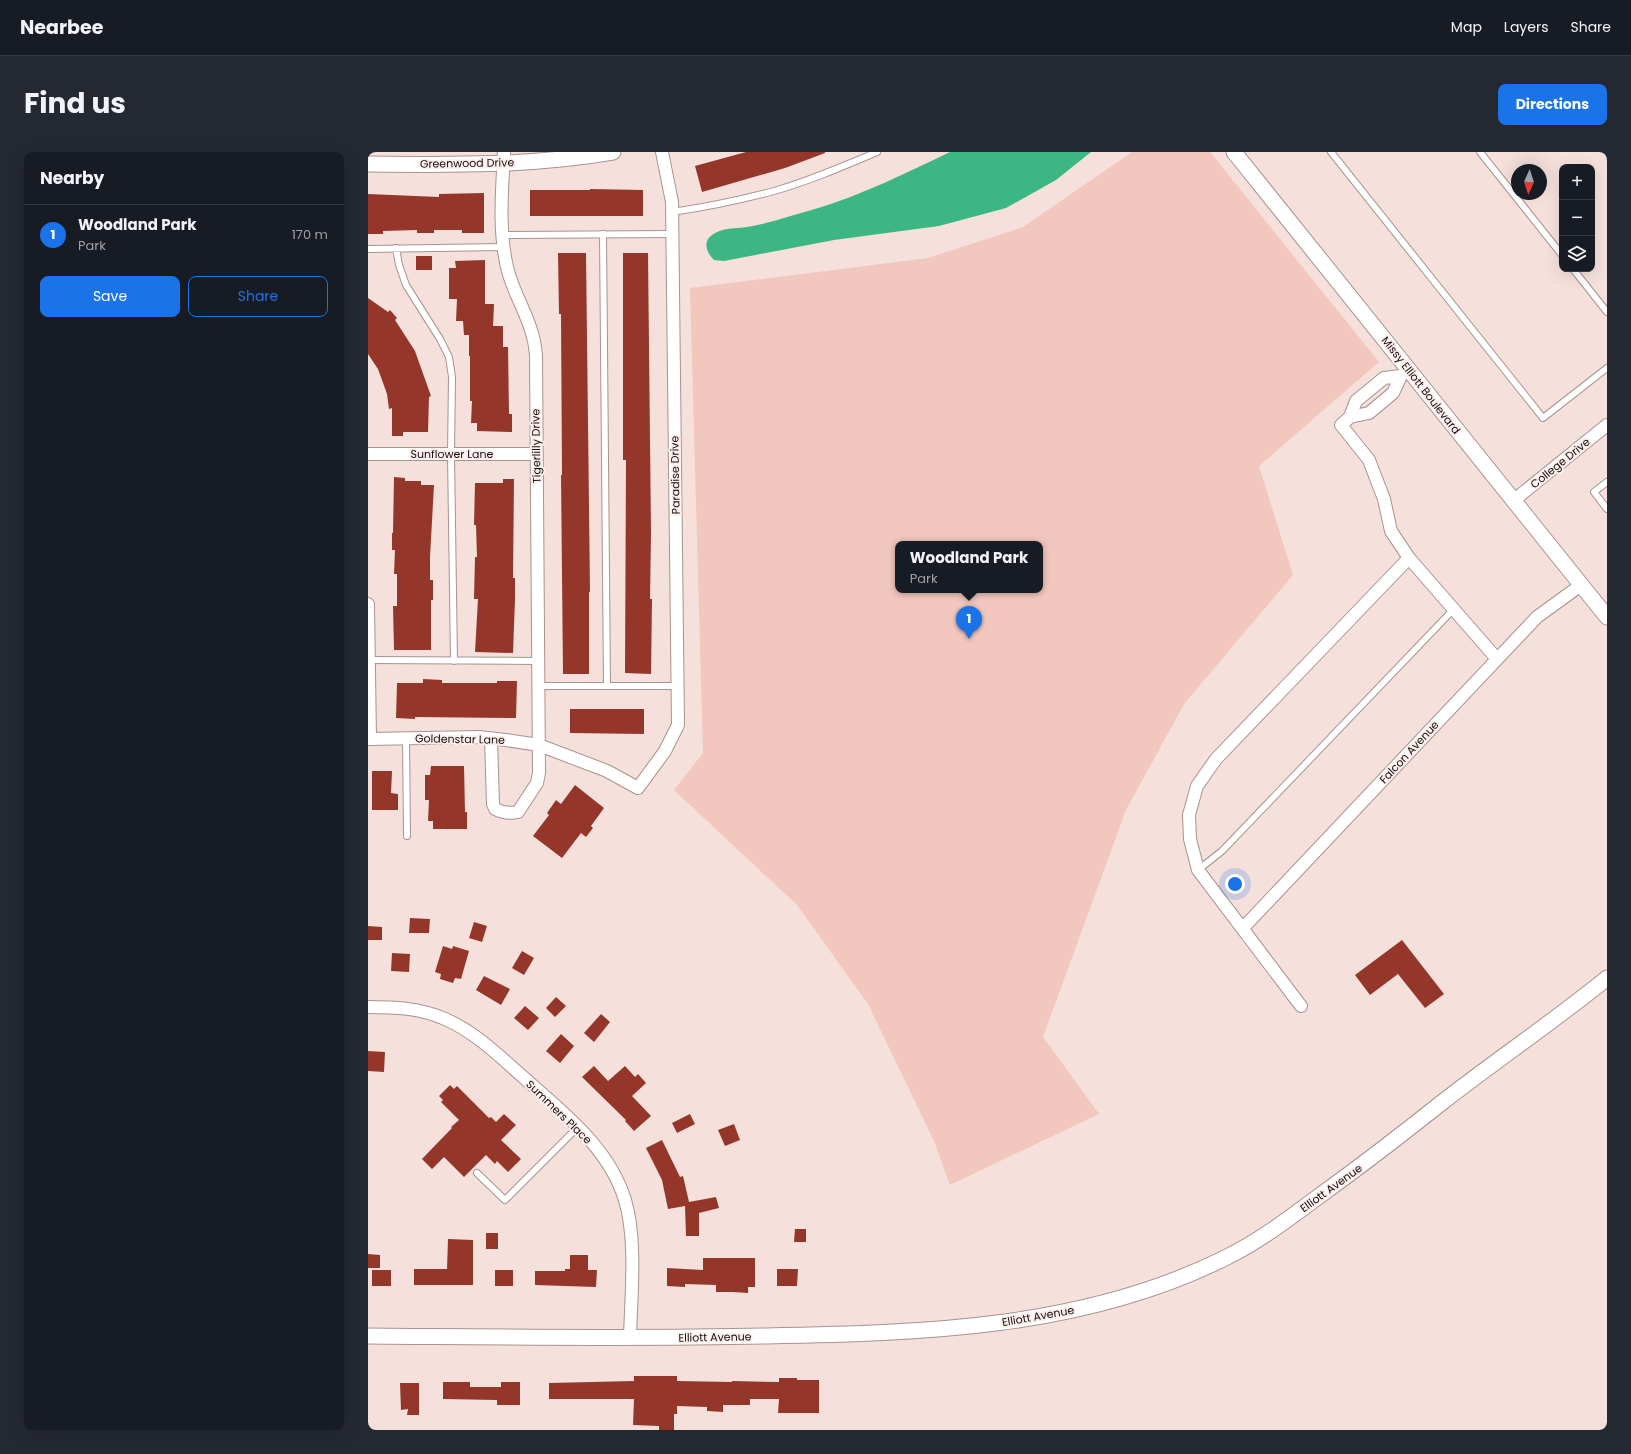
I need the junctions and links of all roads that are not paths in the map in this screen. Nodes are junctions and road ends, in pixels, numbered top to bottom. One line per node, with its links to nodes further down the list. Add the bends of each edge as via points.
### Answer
1 (613, 152): 7 (street, Greenwood Drive, via 558,159)
2 (662, 152): 9 (street, Paradise Drive)
3 (877, 152): 9 (lane, via 775,190)
4 (1234, 152): 19 (street, Missy Elliott Boulevard)
5 (1331, 152): 18 (lane, via 1544,418)
6 (1480, 152): 15 (lane)
7 (503, 158): 8 (street, Greenwood Drive); 12 (street, Tigerlilly Drive)
8 (368, 164)
9 (672, 212): 11 (street, Paradise Drive)
10 (603, 234): 11 (lane); 12 (lane); 38 (lane)
11 (672, 234): 39 (street, Paradise Drive)
12 (503, 241): 13 (lane); 24 (street, Tigerlilly Drive, via 508,272 533,336 536,355)
13 (396, 248): 14 (lane); 23 (lane, via 406,285 449,357 452,376)
14 (368, 249)
15 (1559, 251)
16 (1575, 272): 17 (lane)
17 (1607, 312)
18 (1607, 368)
19 (1405, 373): 20 (street, via 1393,393 1369,413); 20 (street, via 1384,378 1356,401); 26 (street, Missy Elliott Boulevard)
20 (1346, 421): 28 (street, via 1369,460 1384,499 1391,531)
21 (1607, 426): 26 (street, College Drive)
22 (368, 454): 23 (street, Sunflower Lane)
23 (451, 454): 24 (street, Sunflower Lane); 35 (lane)
24 (536, 454): 36 (street, Tigerlilly Drive)
25 (1607, 482): 27 (lane, via 1594,492)
26 (1513, 501): 29 (street, Missy Elliott Boulevard)
27 (1607, 509)
28 (1409, 558): 31 (street); 46 (street, via 1216,759 1198,786 1189,815 1190,839)
29 (1581, 585): 32 (street, Missy Elliott Boulevard); 34 (street, Falcon Avenue, via 1537,616)
30 (368, 604): 33 (street)
31 (1453, 610): 34 (street); 46 (lane, via 1222,851)
32 (1607, 617)
33 (368, 656): 35 (lane); 40 (street)
34 (1497, 659): 47 (street, Falcon Avenue)
35 (454, 661): 36 (lane)
36 (538, 661): 37 (street, Tigerlilly Drive)
37 (538, 686): 38 (lane); 43 (street, Tigerlilly Drive)
38 (607, 686): 39 (lane)
39 (677, 686): 44 (street, Paradise Drive, via 678,724 665,751)
40 (369, 738): 41 (street, Goldenstar Lane)
41 (406, 738): 42 (street, Goldenstar Lane); 45 (lane)
42 (491, 738): 43 (street, Goldenstar Lane); 43 (street, Tigerlilly Drive, via 493,804 501,813 518,812 537,783 540,773)
43 (539, 745): 44 (street, Goldenstar Lane, via 607,771)
44 (638, 788)
45 (407, 836)
46 (1198, 870): 47 (street)
47 (1243, 928): 49 (street)
48 (1607, 978): 54 (street, Elliott Avenue, via 1275,1229 1228,1257 1149,1290 1086,1308 964,1328 844,1335)
49 (1301, 1006)
50 (368, 1007): 51 (street, Summers Place, via 403,1008 426,1012 460,1026 479,1038)
51 (578, 1127): 52 (lane, via 505,1200); 54 (street, Summers Place, via 610,1167 621,1188 629,1216 632,1238)
52 (477, 1173)
53 (368, 1336): 54 (street, Elliott Avenue)
54 (630, 1338)

